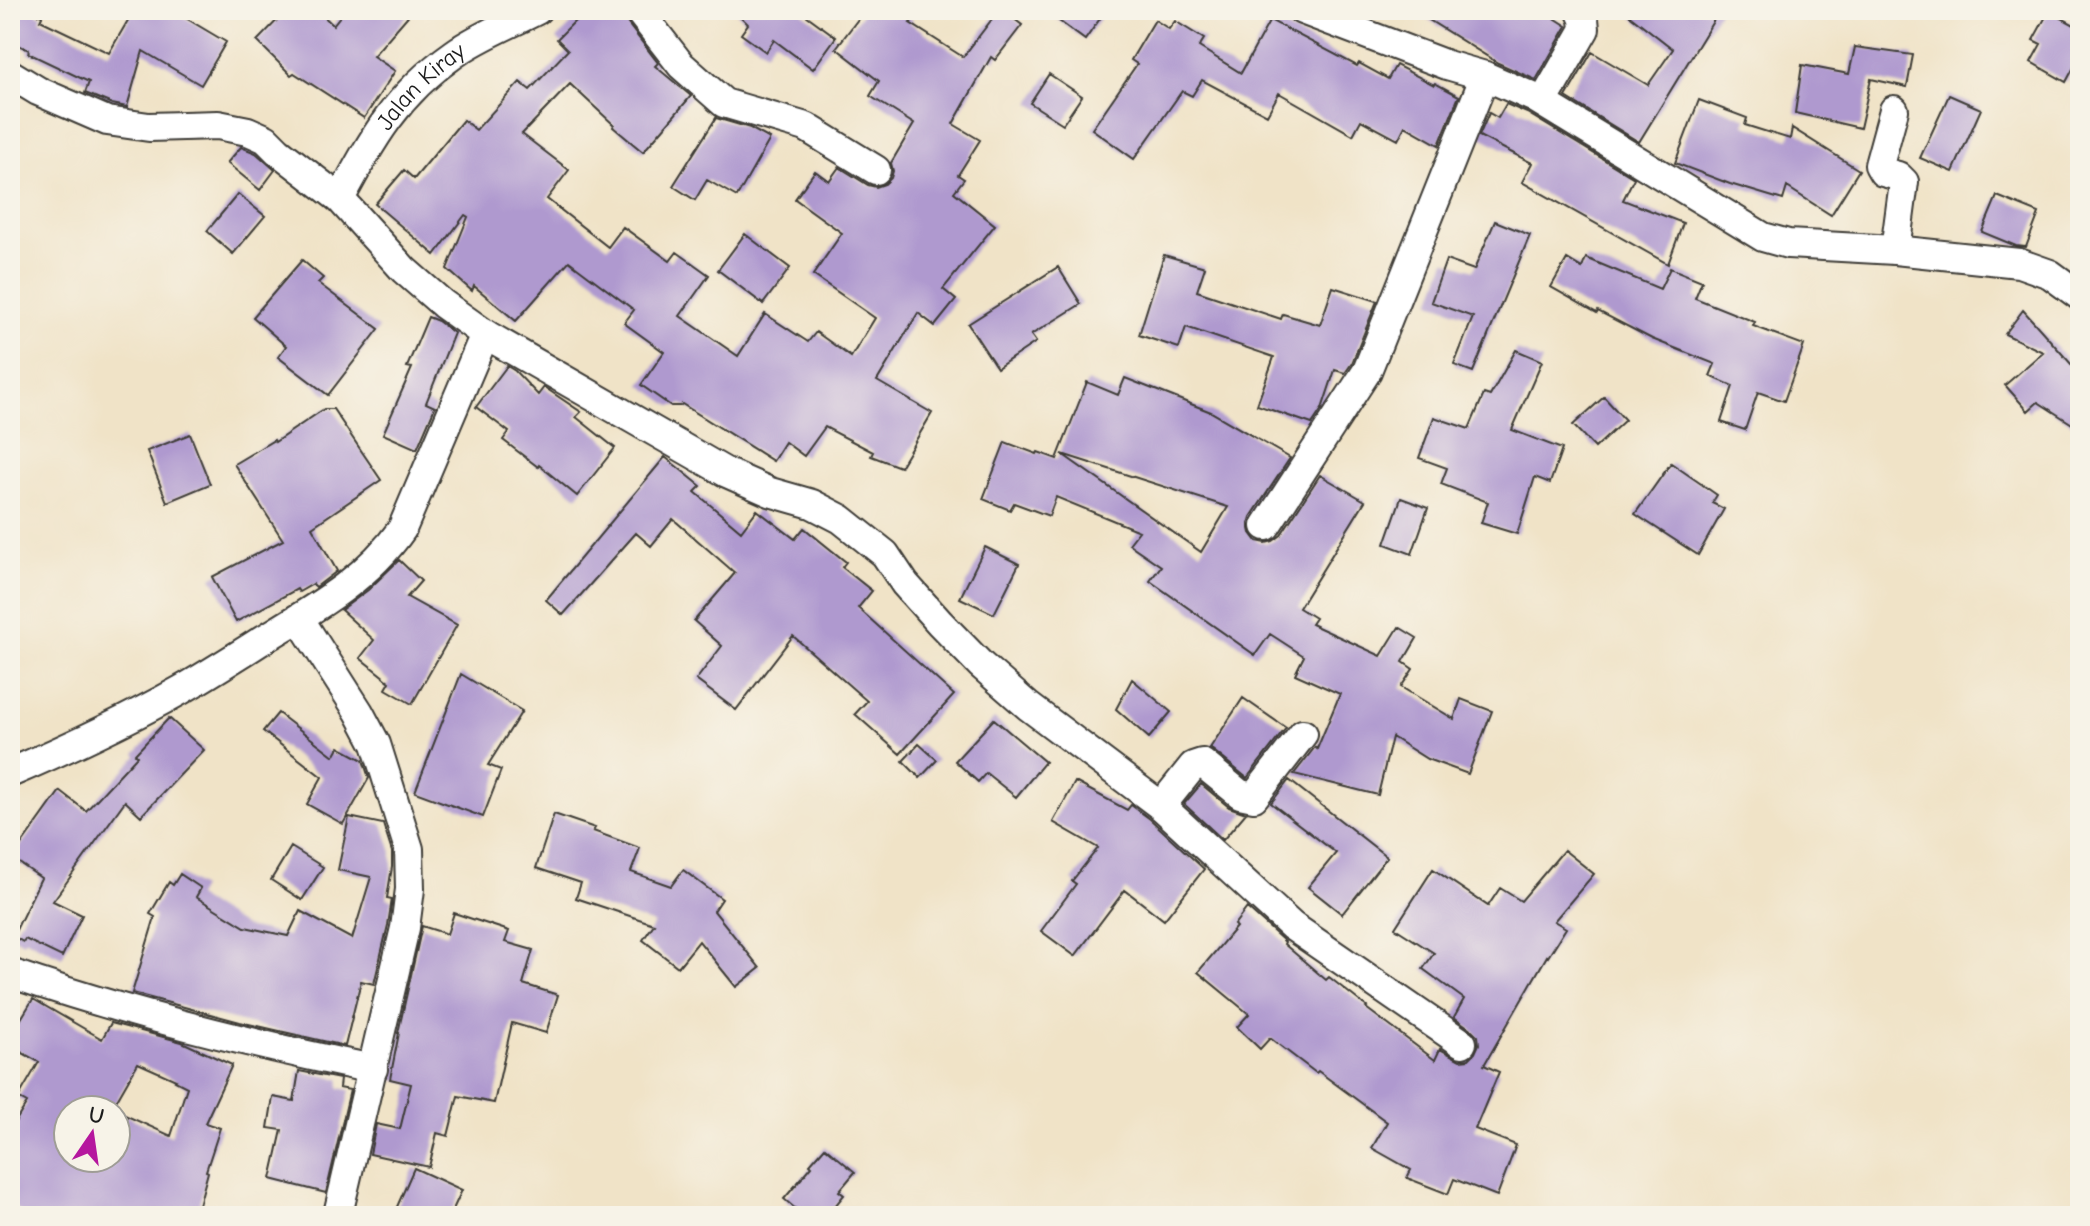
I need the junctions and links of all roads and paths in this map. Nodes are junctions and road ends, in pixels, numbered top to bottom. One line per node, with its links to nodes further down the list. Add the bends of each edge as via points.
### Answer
1 (537, 10): 10 (street, Jalan Kiray, via 456,53 418,83 372,140)
2 (638, 10): 9 (street, via 681,65 724,103 806,127)
3 (1302, 10): 6 (street)
4 (1580, 10): 7 (street, via 1585,29)
5 (10, 74): 10 (street, via 107,121 248,131 266,139)
6 (1485, 76): 7 (street); 14 (street, via 1367,371)
7 (1543, 102): 11 (street, via 1763,237 1788,244)
8 (1894, 110): 11 (street, via 1879,165 1904,182)
9 (876, 170)
10 (340, 199): 13 (street, via 404,270)
11 (1895, 250): 12 (street, via 2019,263)
12 (2077, 287)
13 (485, 334): 15 (street, via 402,529 366,571); 18 (street, via 727,473 841,519 885,554 905,584 981,665)
14 (1266, 526)
15 (299, 618): 17 (street, via 170,696); 21 (street, via 376,744 409,849 405,928)
16 (1303, 734): 18 (street, via 1254,797 1240,794 1202,763 1193,766)
17 (10, 773)
18 (1161, 806): 20 (street, via 1292,926)
19 (10, 973): 21 (street, via 98,1002)
20 (1462, 1043)
21 (373, 1069): 22 (street)
22 (339, 1215)

